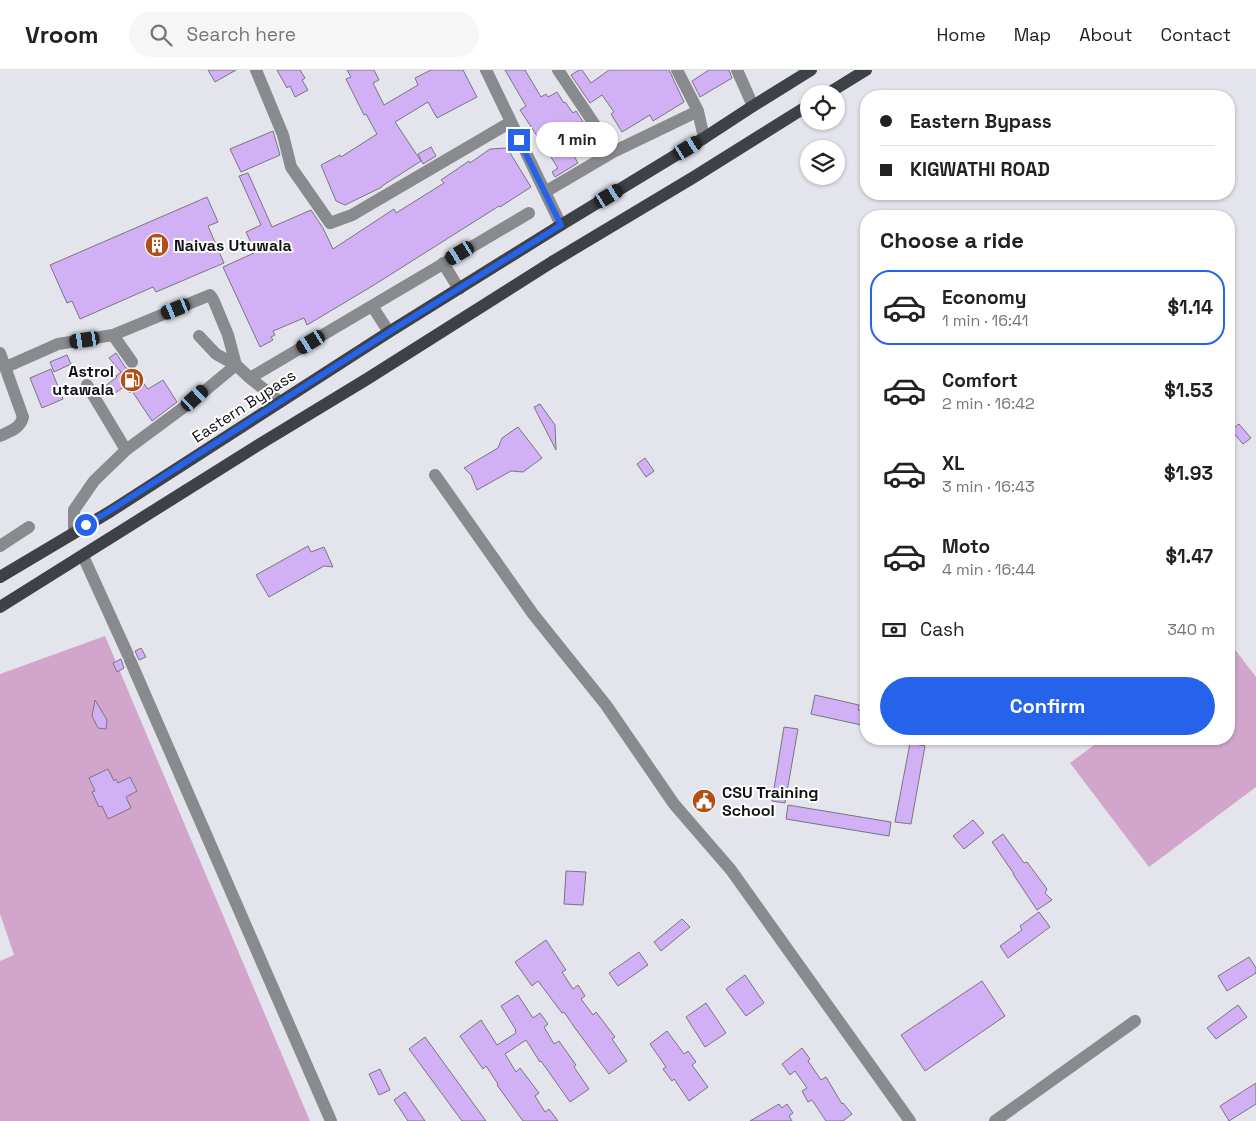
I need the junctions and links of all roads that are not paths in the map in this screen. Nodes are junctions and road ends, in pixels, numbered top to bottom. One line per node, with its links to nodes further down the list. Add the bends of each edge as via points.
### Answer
1 (256, 70): 12 (street, via 283,135 291,167 330,224 352,215)
2 (486, 70): 12 (street)
3 (558, 70): 14 (street)
4 (676, 70): 10 (street)
5 (737, 70): 9 (street)
6 (811, 70): 9 (main road, Eastern Bypass)
7 (866, 70): 8 (main road)
8 (842, 85)
9 (753, 106): 13 (main road, Eastern Bypass)
10 (698, 111): 13 (street); 14 (street)
11 (800, 111): 37 (main road)
12 (510, 122): 15 (street)
13 (704, 138): 17 (main road, Eastern Bypass)
14 (613, 152): 15 (street)
15 (545, 192): 17 (street)
16 (529, 213): 18 (street)
17 (561, 225): 19 (main road, Eastern Bypass)
18 (443, 263): 19 (street); 20 (street)
19 (459, 289): 21 (main road, Eastern Bypass)
20 (372, 306): 21 (street); 28 (street)
21 (389, 332): 30 (main road, Eastern Bypass)
22 (113, 335): 25 (street); 26 (street, via 210,296 228,335); 27 (street, via 58,344)
23 (199, 336): 26 (street, via 216,354)
24 (0, 353): 27 (street)
25 (132, 362)
26 (236, 364): 28 (street); 32 (street)
27 (6, 367): 31 (street, via 23,417 17,428)
28 (250, 378): 30 (street)
29 (87, 385): 32 (street)
30 (280, 402): 35 (main road, Eastern Bypass)
31 (0, 436)
32 (126, 450): 35 (street, via 94,481 74,510)
33 (436, 475): 42 (street, via 533,614 606,705 674,804 731,870)
34 (29, 528): 36 (street)
35 (74, 533): 38 (main road, Eastern Bypass)
36 (0, 546)
37 (83, 556): 39 (main road); 41 (street)
38 (0, 577)
39 (0, 607)
40 (1135, 1021): 43 (street)
41 (331, 1121)
42 (910, 1121)
43 (995, 1121)

